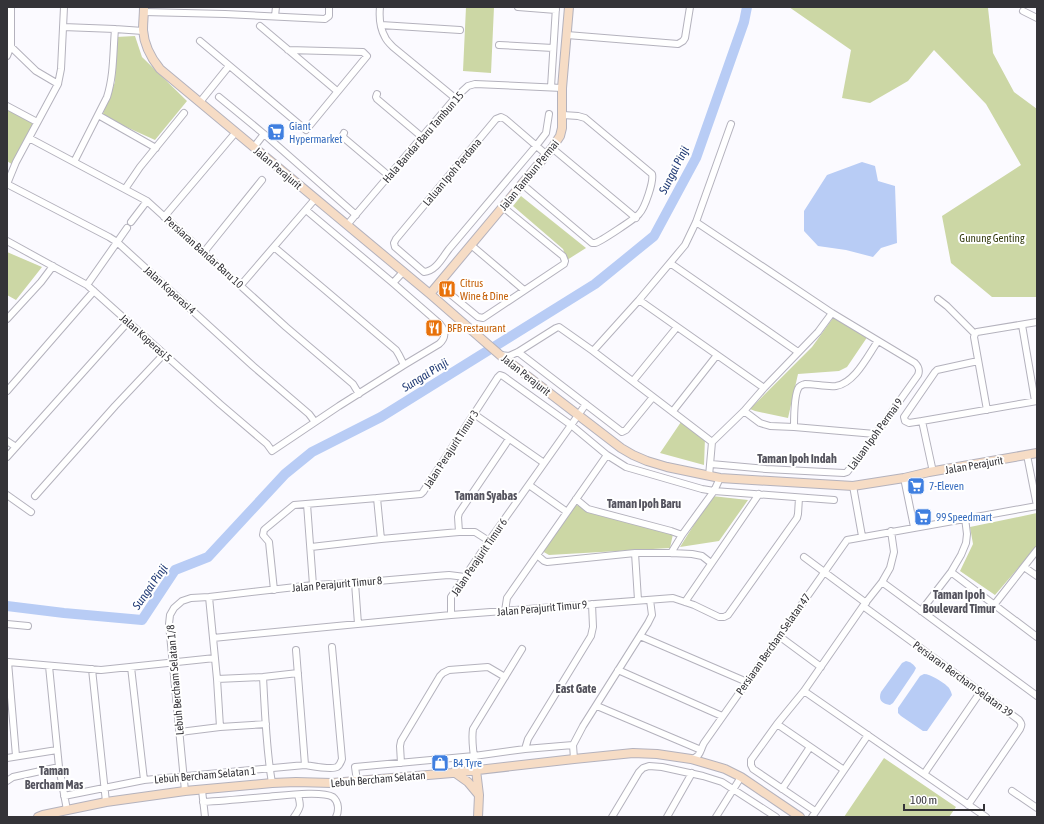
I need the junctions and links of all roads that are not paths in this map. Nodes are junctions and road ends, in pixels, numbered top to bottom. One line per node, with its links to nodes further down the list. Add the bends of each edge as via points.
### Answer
1 (10, 7): 23 (street)
2 (64, 7): 17 (street)
3 (276, 7): 13 (street)
4 (329, 7): 13 (street, via 325,19)
5 (380, 7): 15 (street)
6 (518, 7): 9 (street)
7 (569, 7): 21 (street, Jalan Tambun Permai)
8 (690, 7): 21 (street, via 686,35 684,41 678,44)
9 (556, 8): 25 (street)
10 (144, 9): 11 (street); 20 (street, Jalan Perajurit)
11 (225, 10): 13 (street)
12 (1023, 11): 14 (street)
13 (275, 16)
14 (1037, 18)
15 (381, 25): 19 (street); 35 (street, via 385,37 393,47)
16 (260, 26): 26 (street)
17 (63, 27): 18 (street); 29 (street)
18 (115, 29): 20 (street); 40 (street, via 112,78 107,97)
19 (460, 30)
20 (143, 31): 36 (street, Jalan Perajurit, via 148,50 157,65)
21 (567, 35): 31 (street, Jalan Tambun Permai)
22 (200, 41): 28 (street)
23 (9, 45): 27 (street); 29 (street, via 36,71)
24 (499, 45): 25 (street)
25 (553, 48): 30 (street)
26 (288, 50): 32 (street); 32 (street, via 363,52 367,56)
27 (7, 56)
28 (229, 66): 32 (street, via 306,130); 36 (street)
29 (58, 84): 42 (street)
30 (551, 87): 31 (street, Hala Bandar Baru Tambun 15); 35 (street, Hala Bandar Baru Tambun 15, via 473,84)
31 (562, 88): 41 (street, Jalan Tambun Permai)
32 (337, 92)
33 (376, 94): 47 (street, via 377,99)
34 (219, 97): 46 (street)
35 (455, 98): 47 (street, Hala Bandar Baru Tambun 15)
36 (200, 102): 44 (street, Jalan Perajurit)
37 (7, 106): 42 (street)
38 (184, 113): 50 (street)
39 (549, 114): 49 (street, via 547,132)
40 (98, 115): 50 (street); 53 (street)
41 (562, 115): 52 (street, Jalan Tambun Permai, via 560,136); 67 (street, via 585,118 652,174 645,204)
42 (37, 122): 48 (street)
43 (730, 124): 69 (street)
44 (236, 132): 51 (street, Jalan Perajurit); 66 (street)
45 (344, 132): 56 (street, via 344,138)
46 (264, 134): 51 (street); 65 (street)
47 (422, 137): 56 (street, Hala Bandar Baru Tambun 15)
48 (28, 138): 53 (street, Persiaran Bandar Baru 10); 55 (street)
49 (536, 146): 49 (street, Laluan Ipoh Perdana, via 432,270 424,272 394,245 495,120 505,119); 52 (street, Laluan Ipoh Perdana)
50 (156, 148): 60 (street)
51 (254, 148): 61 (street, Jalan Perajurit)
52 (550, 151): 59 (street, Jalan Tambun Permai); 67 (street, Laluan Ipoh Perdana)
53 (74, 162): 60 (street, Persiaran Bandar Baru 10)
54 (7, 163): 55 (street)
55 (14, 167): 58 (street)
56 (389, 176): 65 (street, Hala Bandar Baru Tambun 15)
57 (262, 180): 76 (street)
58 (7, 184): 73 (street, Jalan Koperasi 4)
59 (522, 184): 63 (street, Jalan Tambun Permai); 67 (street, via 592,243)
60 (125, 189): 62 (street, Persiaran Bandar Baru 10)
61 (315, 199): 64 (street); 70 (street, Jalan Perajurit)
62 (147, 201): 66 (street, Persiaran Bandar Baru 10); 68 (street)
63 (503, 207): 74 (street, Jalan Tambun Permai); 84 (street, via 565,261)
64 (306, 210): 75 (street); 80 (street)
65 (356, 214): 70 (street, Hala Bandar Baru Tambun 15)
66 (164, 217): 76 (street, Persiaran Bandar Baru 10)
67 (636, 218)
68 (131, 222)
69 (696, 222): 77 (street, via 685,245); 89 (street, Laluan Ipoh Permai 9)
70 (347, 226): 79 (street, Jalan Perajurit)
71 (127, 228): 73 (street)
72 (7, 241): 78 (street, Jalan Koperasi 5)
73 (117, 242): 82 (street); 118 (street, Jalan Koperasi 4)
74 (471, 245): 81 (street, Jalan Tambun Permai); 84 (street)
75 (274, 247): 83 (street); 104 (street, via 396,350)
76 (204, 252): 83 (street, Persiaran Bandar Baru 10)
77 (670, 263): 88 (street); 99 (street)
78 (53, 266): 82 (street, Jalan Koperasi 5); 90 (street)
79 (403, 272): 80 (street); 86 (street, Jalan Perajurit)
80 (393, 283): 104 (street, via 440,324 445,332 442,341)
81 (438, 284): 84 (street, via 481,318); 86 (street, Jalan Tambun Permai)
82 (88, 285): 85 (street, Jalan Koperasi 5)
83 (241, 286): 108 (street, Persiaran Bandar Baru 10, via 353,384)
84 (524, 290)
85 (94, 291): 91 (street, Jalan Koperasi 5); 107 (street)
86 (430, 294): 101 (street, Jalan Perajurit)
87 (938, 299): 95 (street)
88 (639, 300): 94 (street); 97 (street)
89 (832, 313): 96 (street, Laluan Ipoh Permai 9); 99 (street)
90 (7, 319)
91 (128, 322): 100 (street, Jalan Koperasi 5); 125 (street)
92 (1037, 322): 93 (street)
93 (1022, 325): 95 (street); 110 (street)
94 (677, 327): 102 (street); 105 (street)
95 (975, 334): 103 (street)
96 (878, 340): 120 (street, via 849,381 835,386 801,385 796,394); 121 (street, Laluan Ipoh Permai 9, via 915,363 919,369 918,375)
97 (593, 351): 98 (street, via 561,328 556,328); 105 (street)
98 (518, 352): 101 (street, via 509,356); 111 (street)
99 (798, 352): 106 (street)
100 (164, 354): 118 (street, Jalan Koperasi 5, via 272,451); 143 (street)
101 (500, 355): 116 (street, Jalan Perajurit)
102 (717, 355): 106 (street); 113 (street)
103 (978, 361): 112 (street); 117 (street, via 934,372 904,417 908,423)
104 (404, 365): 108 (street)
105 (633, 381): 109 (street)
106 (764, 388): 114 (street)
107 (8, 389)
108 (359, 394): 118 (street)
109 (653, 397): 111 (street, via 624,432); 113 (street)
110 (1036, 401): 112 (street)
111 (586, 404): 116 (street, Jalan Perajurit Timur 6)
112 (987, 410): 117 (street)
113 (673, 411): 124 (street)
114 (744, 411): 120 (street, via 760,423); 124 (street)
115 (474, 414): 119 (street, Jalan Perajurit Timur 3, via 500,375); 122 (street); 144 (street, Jalan Perajurit Timur 3, via 422,493)
116 (578, 415): 119 (street, Jalan Perajurit Timur 6); 134 (street, Jalan Perajurit, via 633,455 667,467)
117 (922, 421): 133 (street)
118 (315, 422)
119 (571, 426): 127 (street); 130 (street, Jalan Perajurit Timur 6)
120 (794, 427): 121 (street)
121 (875, 434): 132 (street, Laluan Ipoh Permai 9, via 844,474)
122 (509, 439): 130 (street); 155 (street, via 459,513)
123 (7, 441): 125 (street)
124 (712, 442): 131 (street)
125 (16, 447): 129 (street)
126 (1037, 453): 128 (street, Jalan Perajurit)
127 (607, 455): 140 (street, via 626,467); 146 (street)
128 (1027, 455): 133 (street, Jalan Perajurit); 149 (street)
129 (7, 457)
130 (544, 463): 138 (street, Jalan Perajurit Timur 6)
131 (711, 464): 132 (street, Laluan Ipoh Permai 9); 134 (street)
132 (807, 471): 137 (street)
133 (933, 472): 136 (street, Jalan Perajurit)
134 (709, 476): 135 (street, Jalan Perajurit)
135 (720, 478): 137 (street, Jalan Perajurit); 140 (street)
136 (904, 478): 139 (street, Jalan Perajurit); 153 (street)
137 (807, 484): 139 (street, Jalan Perajurit)
138 (529, 485): 151 (street); 159 (street, Jalan Perajurit Timur 6)
139 (853, 486): 157 (street)
140 (714, 491): 141 (street); 156 (street)
141 (759, 494): 145 (street); 166 (street)
142 (7, 495): 150 (street)
143 (35, 496)
144 (376, 498): 148 (street, Jalan Perajurit Timur 3); 158 (street)
145 (799, 498): 147 (street); 179 (street, Jalan Perajurit Timur 9, via 798,517 726,616 719,617)
146 (576, 499): 151 (street); 156 (street, via 588,509)
147 (834, 500)
148 (308, 504): 160 (street); 175 (street, Jalan Perajurit Timur 3, via 294,504 263,532 269,542)
149 (1037, 506): 152 (street, Persiaran Bercham Selatan 47)
150 (32, 512)
151 (567, 512): 164 (street)
152 (965, 518): 153 (street, Persiaran Bercham Selatan 47); 169 (street, via 966,543)
153 (914, 527): 154 (street, Persiaran Bercham Selatan 47)
154 (891, 531): 157 (street, Persiaran Bercham Selatan 47); 172 (street, via 894,552 890,568)
155 (459, 532): 158 (street); 159 (street, via 475,532)
156 (682, 535): 163 (street)
157 (862, 536): 168 (street, Persiaran Bercham Selatan 47, via 846,540)
158 (381, 539): 160 (street)
159 (489, 541): 171 (street, Jalan Perajurit Timur 6)
160 (311, 547): 174 (street)
161 (1037, 550): 167 (street)
162 (634, 553): 163 (street); 164 (street, via 547,562); 177 (street)
163 (671, 553): 166 (street, via 702,556)
164 (537, 555): 183 (street, via 507,598)
165 (804, 558): 168 (street, Persiaran Bercham Selatan 39)
166 (711, 563): 179 (street)
167 (1024, 567): 170 (street); 182 (street)
168 (824, 572): 181 (street, Persiaran Bercham Selatan 39); 190 (street, Persiaran Bercham Selatan 47)
169 (951, 572): 182 (street); 184 (street)
170 (1037, 576)
171 (465, 577): 173 (street, Jalan Perajurit Timur 8, via 449,575); 185 (street, Jalan Perajurit Timur 6, via 450,599)
172 (882, 582): 181 (street); 184 (street)
173 (354, 583): 174 (street, Jalan Perajurit Timur 8); 187 (street)
174 (313, 585): 175 (street, Jalan Perajurit Timur 8)
175 (274, 590): 176 (street, Jalan Perajurit Timur 8)
176 (209, 597): 192 (street); 197 (street, Lebuh Bercham Selatan 1/8, via 186,599 177,605 170,615)
177 (638, 600): 178 (street, Jalan Perajurit Timur 9); 180 (street, Jalan Perajurit Timur 9)
178 (650, 600): 179 (street, Jalan Perajurit Timur 9, via 673,598); 189 (street, via 652,615)
179 (685, 602)
180 (592, 604): 183 (street, Jalan Perajurit Timur 9); 220 (street, via 591,636 528,739)
181 (865, 604): 200 (street); 209 (street, Persiaran Bercham Selatan 39)
182 (994, 605): 191 (street)
183 (505, 611): 185 (street, Jalan Perajurit Timur 9)
184 (921, 611): 210 (street)
185 (451, 615): 187 (street, Jalan Perajurit Timur 9)
186 (7, 624): 188 (street)
187 (358, 624): 192 (street, Jalan Perajurit Timur 9)
188 (28, 626)
189 (640, 636): 202 (street); 207 (street)
190 (779, 636): 200 (street); 207 (street, Persiaran Bercham Selatan 47)
191 (1037, 637)
192 (213, 638): 196 (street)
193 (332, 647): 230 (street, Lebuh Bercham Selatan 1, via 342,759 340,765 334,768)
194 (522, 649): 205 (street)
195 (296, 650): 203 (street)
196 (215, 658): 197 (street); 206 (street)
197 (173, 662): 199 (street); 216 (street, Lebuh Bercham Selatan 1/8)
198 (49, 666): 201 (street); 221 (street); 223 (street, via 8,662)
199 (131, 667): 201 (street); 240 (street)
200 (821, 667): 208 (street)
201 (92, 669): 244 (street)
202 (618, 670): 211 (street); 212 (street)
203 (298, 673): 204 (street); 230 (street)
204 (263, 677): 206 (street); 213 (street)
205 (505, 677): 224 (street, via 473,729); 228 (street, via 488,667 449,670 443,673 403,737 400,746)
206 (216, 679): 215 (street)
207 (747, 682): 212 (street, Persiaran Bercham Selatan 47)
208 (804, 691): 214 (street); 217 (street)
209 (981, 691): 237 (street); 255 (street, Persiaran Bercham Selatan 39, via 1019,720 1022,726)
210 (1037, 696)
211 (597, 706): 218 (street); 222 (street)
212 (722, 716): 222 (street, Persiaran Bercham Selatan 47)
213 (266, 724): 215 (street); 232 (street)
214 (777, 724): 219 (street); 246 (street, via 751,762 752,767)
215 (220, 727): 216 (street)
216 (180, 732): 238 (street, Lebuh Bercham Selatan 1/8)
217 (868, 735): 234 (street); 237 (street)
218 (573, 745): 220 (street); 226 (street)
219 (810, 747): 234 (street); 246 (street)
220 (525, 749): 224 (street)
221 (57, 750): 223 (street); 231 (street)
222 (701, 751): 227 (street, Persiaran Bercham Selatan 47, via 696,758); 229 (street, via 701,757)
223 (16, 756): 225 (street)
224 (474, 756): 228 (street); 233 (street)
225 (7, 758)
226 (574, 759): 227 (street, Lebuh Bercham Selatan, via 633,753); 233 (street, Lebuh Bercham Selatan)
227 (691, 759): 229 (street, Lebuh Bercham Selatan)
228 (401, 763): 242 (street, via 355,767)
229 (706, 763): 239 (street, Lebuh Bercham Selatan)
230 (305, 765): 232 (street, Lebuh Bercham Selatan 1)
231 (59, 767): 241 (street, via 13,777); 252 (street)
232 (270, 769): 238 (street, Lebuh Bercham Selatan 1); 243 (street)
233 (476, 770): 235 (street, Lebuh Bercham Selatan); 251 (street)
234 (844, 770): 258 (street)
235 (454, 772): 242 (street, Lebuh Bercham Selatan); 251 (street, via 468,782)
236 (692, 773): 245 (street, via 722,782); 264 (street, via 662,766 643,768); 265 (street)
237 (924, 774): 255 (street)
238 (184, 777): 240 (street, Lebuh Bercham Selatan 1); 248 (street, Lebuh Bercham Selatan 1/8)
239 (741, 777): 245 (street); 268 (street, Lebuh Bercham Selatan)
240 (144, 780): 244 (street, Lebuh Bercham Selatan 1)
241 (7, 781)
242 (357, 781): 243 (street, Lebuh Bercham Selatan)
243 (272, 783): 247 (street, Lebuh Bercham Selatan)
244 (104, 788): 252 (street, Lebuh Bercham Selatan 1); 253 (street)
245 (733, 789): 266 (street); 267 (street)
246 (782, 789): 258 (street)
247 (202, 790): 248 (street, Lebuh Bercham Selatan); 254 (street)
248 (185, 791): 253 (street, Lebuh Bercham Selatan)
249 (1012, 791): 256 (street)
250 (298, 795): 254 (street); 261 (street, via 301,805); 262 (street, via 331,796 338,807)
251 (479, 795): 263 (street)
252 (64, 796): 257 (street)
253 (106, 802): 257 (street, Lebuh Bercham Selatan)
254 (203, 802): 260 (street)
255 (968, 804): 269 (street)
256 (1037, 808)
257 (67, 810): 259 (street, Lebuh Bercham Selatan)
258 (814, 814)
259 (38, 817)
260 (204, 817)
261 (294, 817)
262 (336, 817)
263 (478, 817)
264 (612, 817)
265 (667, 817)
266 (716, 817)
267 (776, 817)
268 (800, 817)
269 (984, 817)

